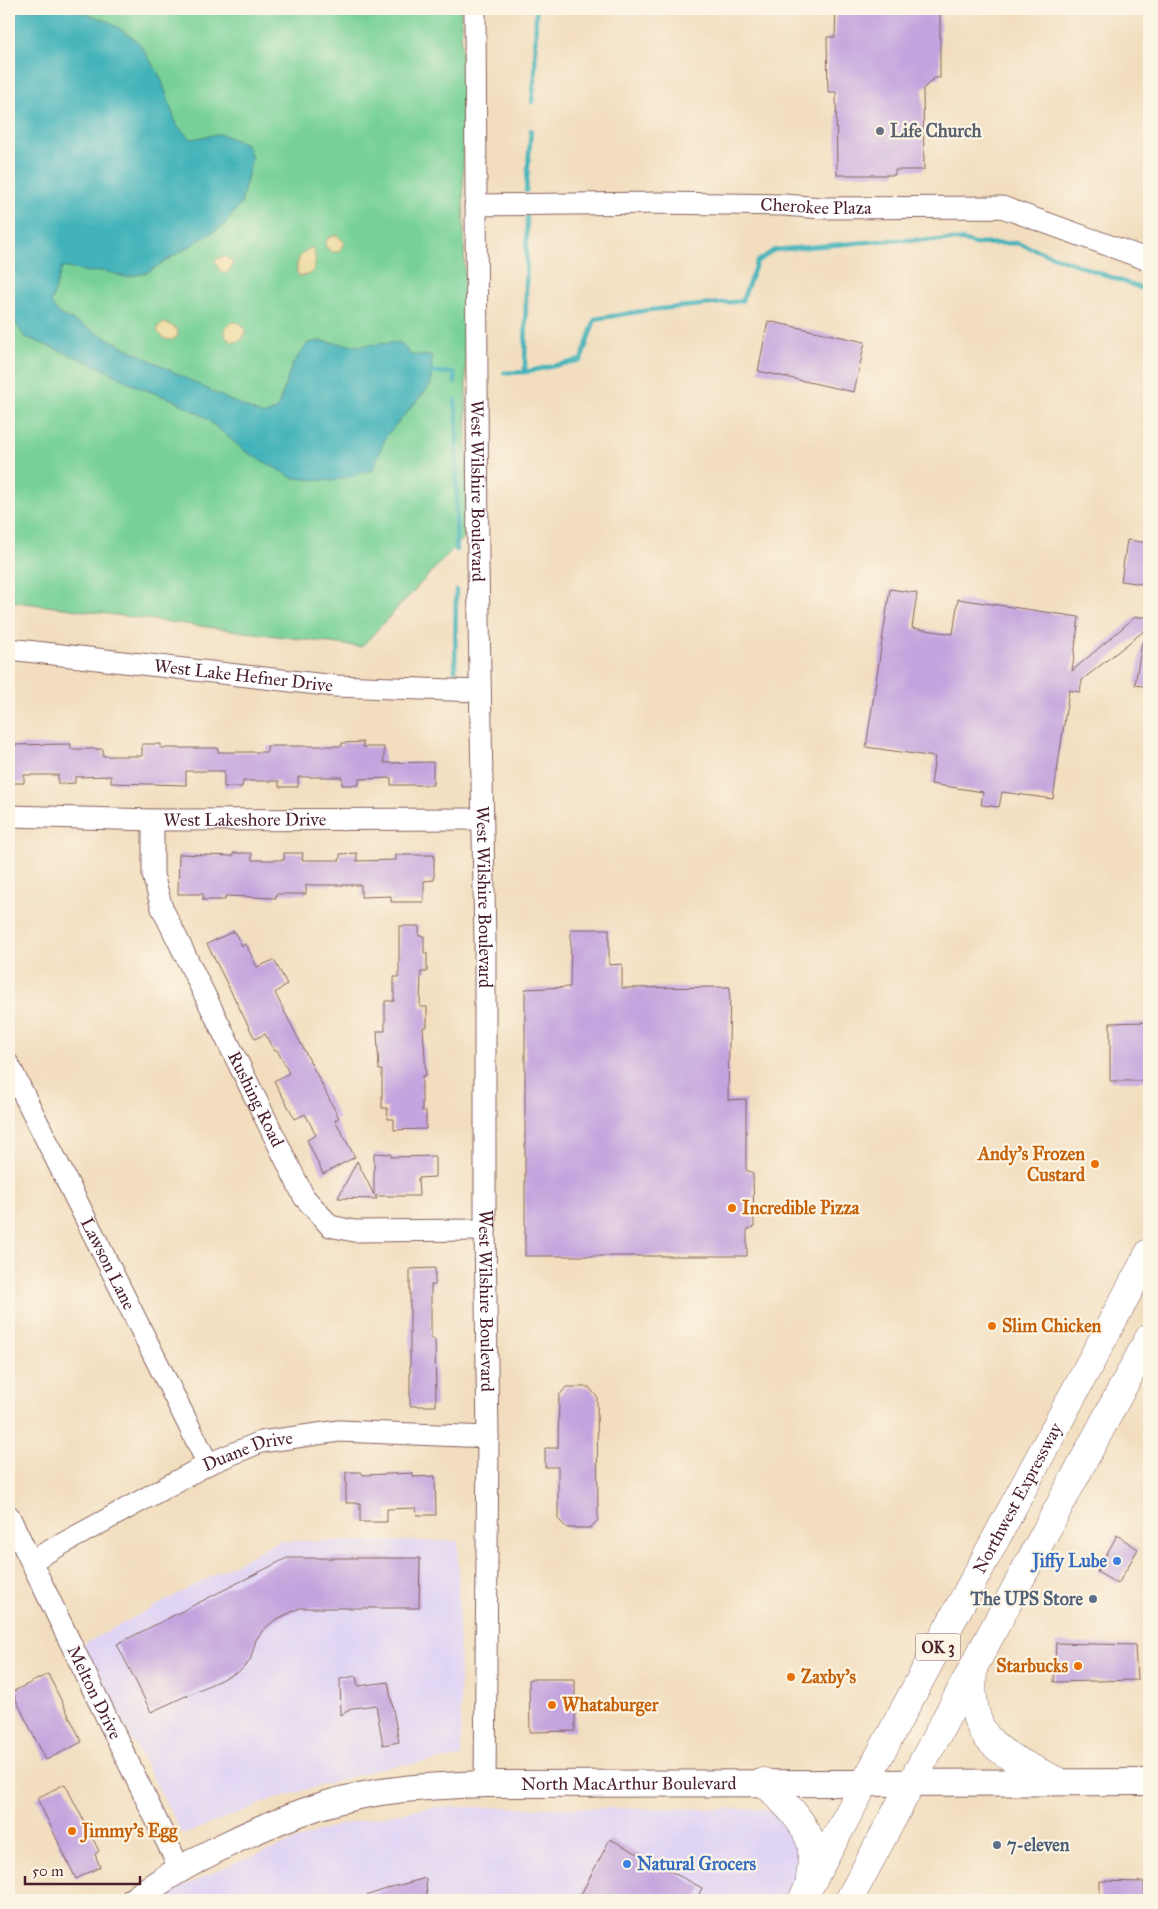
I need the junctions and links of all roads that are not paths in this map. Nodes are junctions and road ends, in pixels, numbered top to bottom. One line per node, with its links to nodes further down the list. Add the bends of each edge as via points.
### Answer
1 (475, 9): 2 (street, West Wilshire Boulevard)
2 (475, 205): 3 (street, Cherokee Plaza, via 661,203 822,208 1002,207); 5 (street, West Wilshire Boulevard)
3 (1149, 260)
4 (9, 650): 5 (street, West Lake Hefner Drive, via 336,686)
5 (480, 691): 7 (street, West Wilshire Boulevard)
6 (9, 816): 8 (street, West Lakeshore Drive)
7 (481, 819): 8 (street, West Lakeshore Drive); 10 (street, West Wilshire Boulevard)
8 (153, 820): 10 (street, Rushing Road, via 153,875 162,908 304,1197 330,1226 354,1232)
9 (9, 1065): 16 (street, Lawson Lane)
10 (484, 1230): 15 (street, West Wilshire Boulevard)
11 (1149, 1254): 12 (highway, Northwest Expressway / OK 3)
12 (1122, 1304): 14 (highway, via 1127,1320); 22 (highway, Northwest Expressway / OK 3)
13 (1149, 1338): 14 (highway, OK 3)
14 (1112, 1408): 19 (highway, OK 3)
15 (488, 1436): 16 (street, Duane Drive, via 339,1431 261,1442); 25 (street, West Wilshire Boulevard)
16 (208, 1464): 18 (street, Duane Drive)
17 (9, 1516): 18 (street, Melton Drive)
18 (31, 1561): 26 (street, Melton Drive)
19 (974, 1665): 20 (highway, via 973,1707 982,1730 998,1750); 23 (highway, OK 3)
20 (1057, 1781): 23 (main road, North MacArthur Boulevard); 24 (main road, North MacArthur Boulevard)
21 (764, 1782): 22 (main road, North MacArthur Boulevard); 25 (main road, North MacArthur Boulevard); 27 (highway, via 801,1822 808,1836 812,1857)
22 (865, 1782): 23 (main road, North MacArthur Boulevard); 27 (highway, Northwest Expressway / OK 3)
23 (911, 1782): 29 (highway, OK 3)
24 (1149, 1782)
25 (484, 1784): 26 (main road, North MacArthur Boulevard, via 388,1792 319,1806 249,1835)
26 (180, 1870): 28 (main road, North MacArthur Boulevard)
27 (806, 1893)
28 (134, 1900)
29 (849, 1900)

